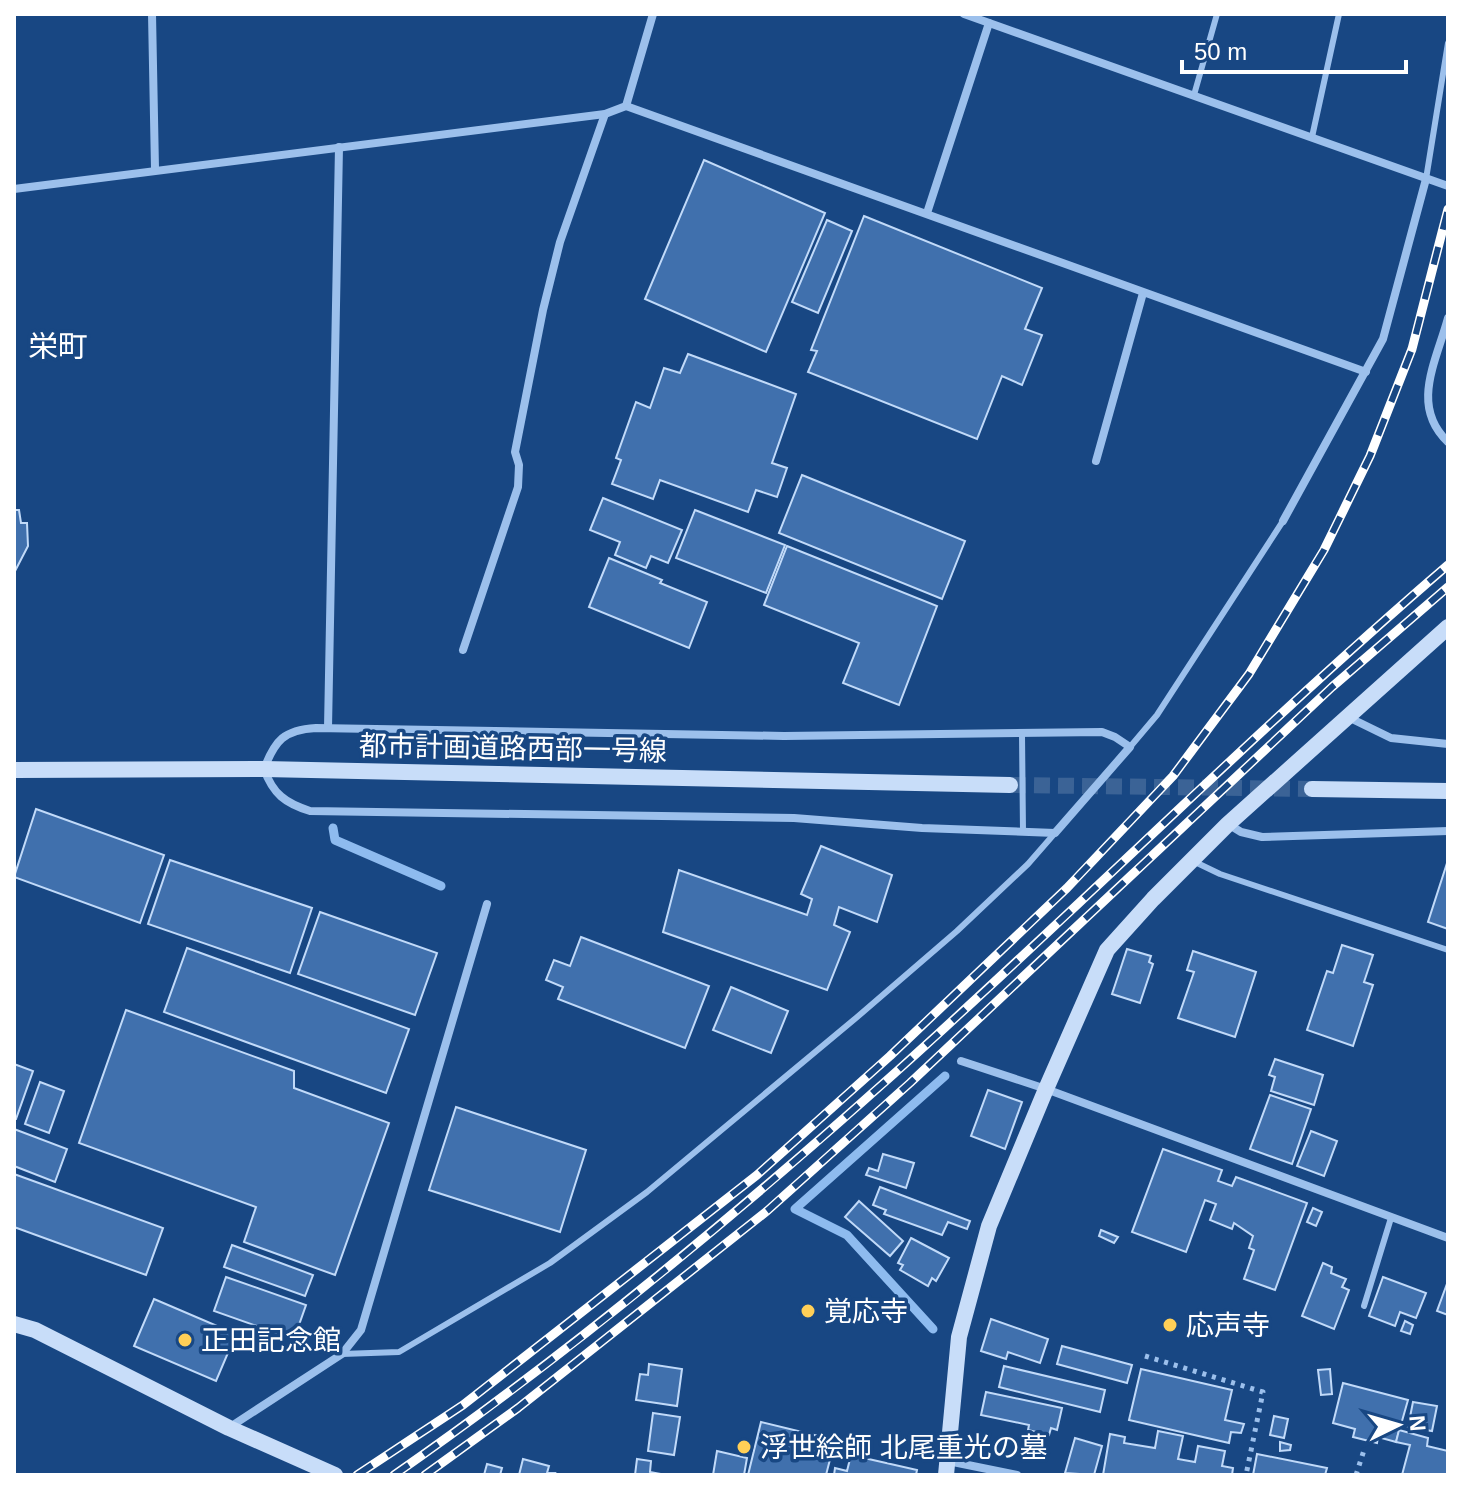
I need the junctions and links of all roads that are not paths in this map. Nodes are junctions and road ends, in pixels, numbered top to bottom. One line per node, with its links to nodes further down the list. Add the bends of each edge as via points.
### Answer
1 (152, 14): 13 (street)
2 (653, 14): 9 (street)
3 (964, 14): 6 (street)
4 (1217, 14): 8 (lane)
5 (1339, 14): 11 (lane)
6 (989, 23): 8 (street); 17 (street)
7 (1448, 43): 14 (lane)
8 (1194, 95): 11 (street)
9 (626, 106): 10 (street); 17 (street)
10 (605, 114): 12 (street); 25 (street, via 560,242 543,310 515,452 518,487)
11 (1312, 137): 14 (street)
12 (339, 147): 13 (street); 27 (street)
13 (155, 169): 16 (street)
14 (1426, 179): 15 (street); 20 (street, via 1383,339)
15 (1448, 186)
16 (14, 189)
17 (927, 213): 18 (street)
18 (1143, 293): 20 (street); 22 (street)
19 (1448, 318): 21 (street, via 1426,399 1429,417)
20 (1366, 372): 23 (street)
21 (1448, 442)
22 (1096, 461)
23 (1283, 521): 30 (lane, via 1157,715)
24 (1448, 627): 26 (street)
25 (463, 650)
26 (1347, 717): 29 (street, via 1391,738); 36 (street)
27 (328, 728): 28 (street); 31 (street, via 294,729 271,751)
28 (1022, 735): 30 (street, via 1102,732); 37 (lane)
29 (1448, 744)
30 (1130, 747): 39 (street)
31 (264, 769): 32 (street, 都市計画道路西部一号線); 33 (street, 都市計画道路西部一号線); 37 (street, via 272,790 310,811 794,818)
32 (14, 770)
33 (1010, 785)
34 (1312, 789): 35 (street)
35 (1448, 791)
36 (1228, 824): 38 (street, via 1262,837); 40 (street)
37 (1023, 831): 39 (street)
38 (1448, 831)
39 (1055, 833): 49 (lane, via 912,970 647,1192 550,1263 399,1352)
40 (1192, 861): 42 (lane); 44 (street, via 1107,950)
41 (487, 904): 49 (street, via 372,1298 361,1330)
42 (1448, 950)
43 (961, 1061): 44 (street)
44 (1046, 1089): 45 (street); 51 (street, via 989,1226 959,1337)
45 (1391, 1218): 46 (street); 47 (lane)
46 (1448, 1238)
47 (1364, 1306)
48 (14, 1324): 50 (street)
49 (342, 1354): 50 (street)
50 (229, 1428): 52 (street)
51 (947, 1468): 53 (street)
52 (335, 1475)
53 (1017, 1475)

